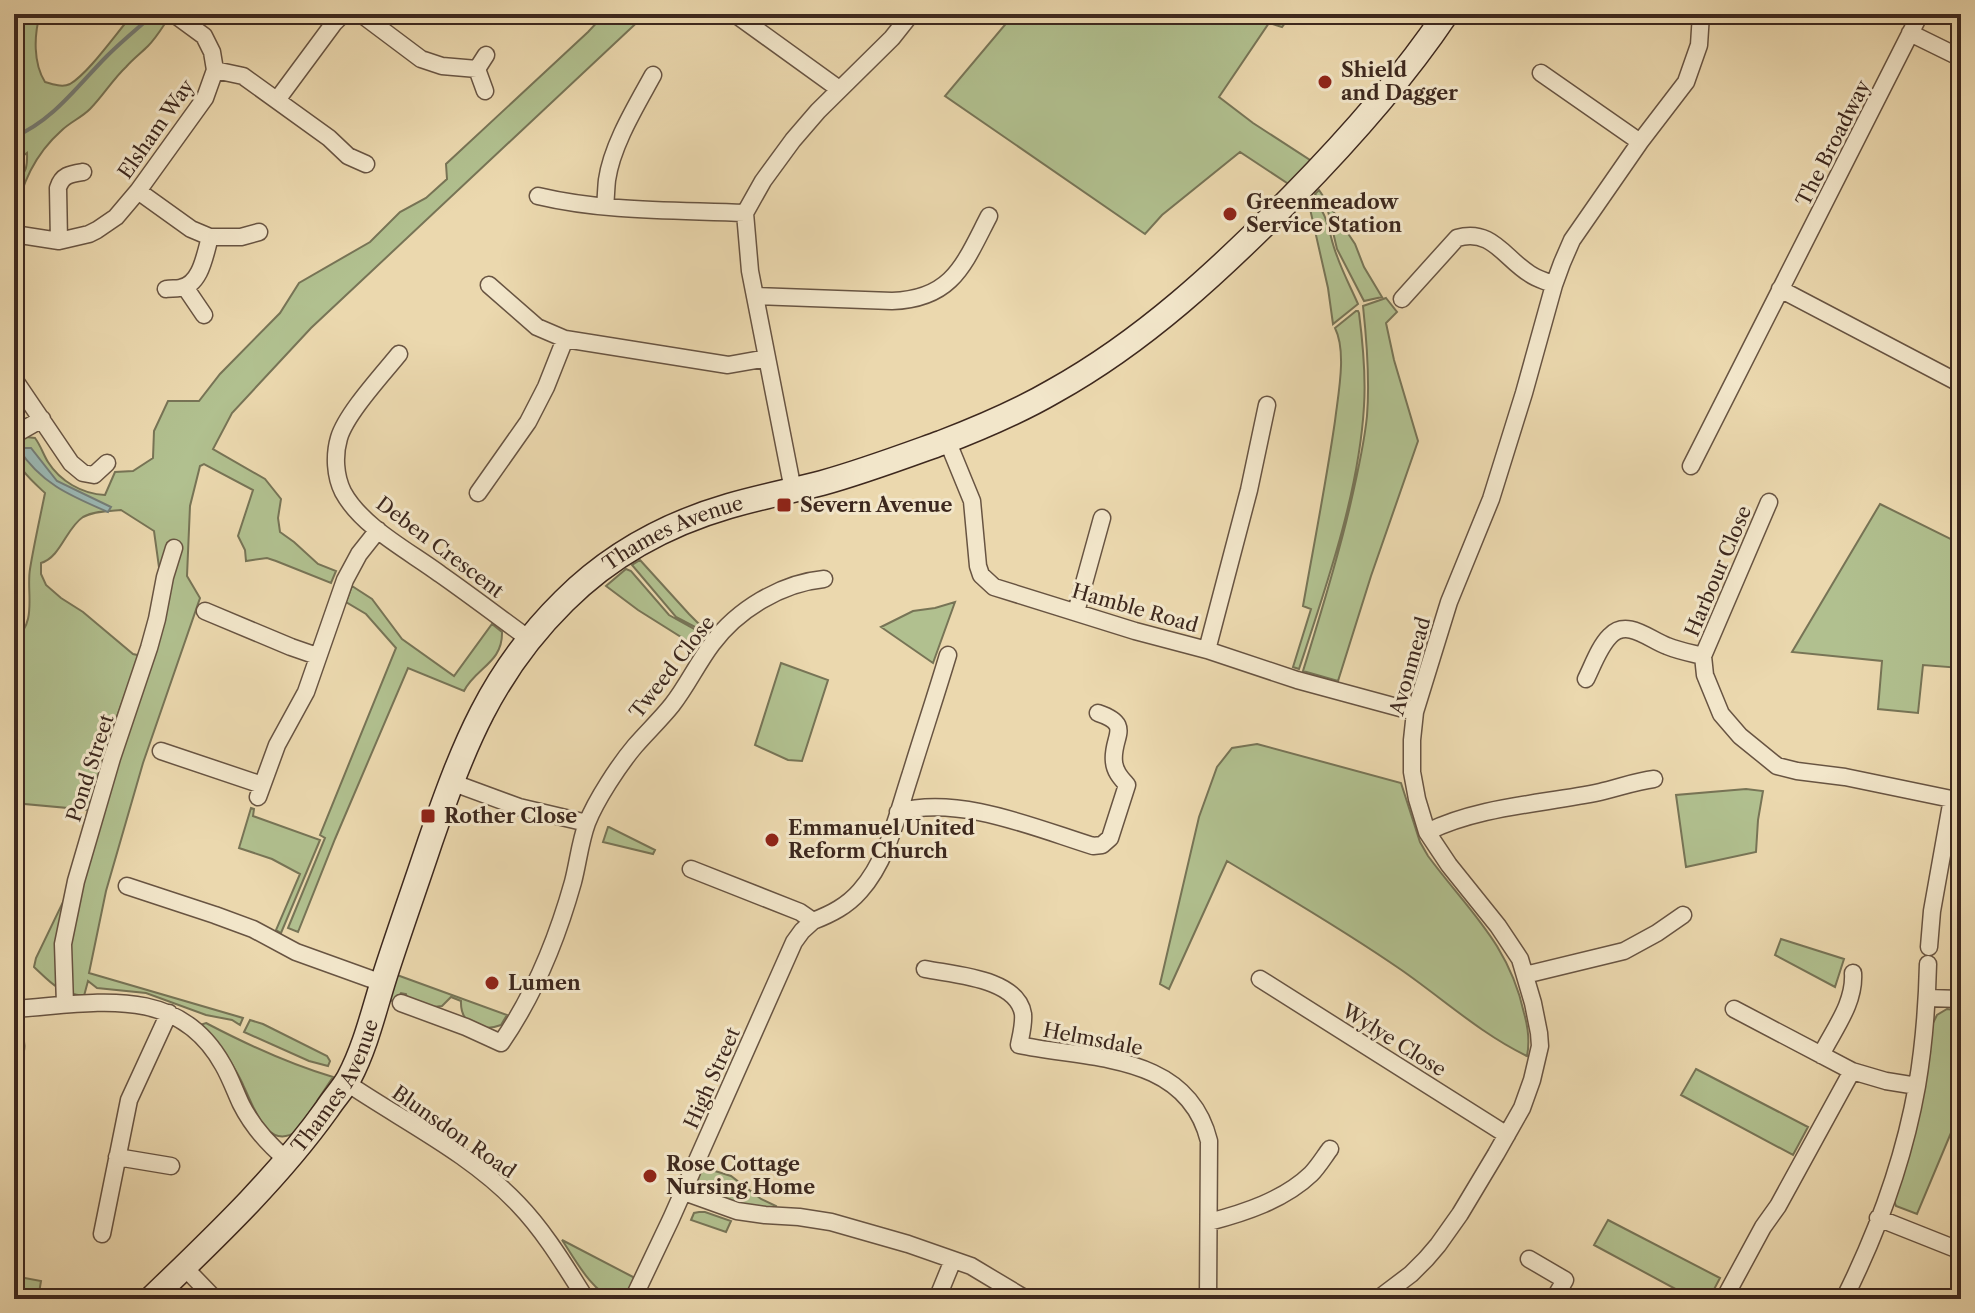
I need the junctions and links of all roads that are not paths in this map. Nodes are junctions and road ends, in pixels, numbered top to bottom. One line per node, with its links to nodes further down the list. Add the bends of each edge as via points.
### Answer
1 (174, 14): 11 (street, Elsham Way, via 204,36)
2 (343, 14): 16 (street)
3 (361, 14): 15 (street, via 421,59 442,66 482,62)
4 (735, 14): 14 (street)
5 (911, 14): 14 (street)
6 (1446, 14): 45 (street, Thames Avenue, via 1367,117 1197,290 1074,380 1018,411)
7 (1701, 14): 17 (street, Avonmead, via 1699,45 1686,82)
8 (1920, 14): 9 (street, The Broadway)
9 (1910, 33): 10 (street); 33 (street, The Broadway)
10 (1961, 58)
11 (215, 70): 16 (street, via 243,76); 20 (street, Elsham Way, via 205,98)
12 (1541, 73): 17 (street)
13 (653, 75): 22 (street, via 613,159)
14 (839, 89): 23 (street, via 793,140)
15 (485, 91)
16 (277, 100): 18 (street, via 348,156)
17 (1640, 142): 30 (street, Avonmead, via 1572,240)
18 (366, 164)
19 (83, 172): 28 (street, via 60,182)
20 (138, 191): 27 (street); 28 (street, Elsham Way, via 97,230)
21 (538, 196): 22 (street)
22 (605, 206): 23 (street)
23 (745, 213): 34 (street)
24 (989, 216): 34 (street, via 962,266 945,285 922,298)
25 (259, 232): 27 (street)
26 (14, 234): 28 (street, Elsham Way)
27 (210, 237): 31 (street, via 201,268)
28 (59, 241)
29 (489, 285): 37 (street, via 537,327)
30 (1554, 285): 35 (street, via 1531,275 1484,238 1466,235 1457,238); 63 (street, Avonmead, via 1491,499 1449,602)
31 (185, 287): 32 (street); 36 (street)
32 (166, 289)
33 (1780, 289): 41 (street); 47 (street, The Broadway)
34 (756, 296): 39 (street)
35 (1402, 299)
36 (204, 315)
37 (565, 339): 39 (street, via 728,365); 49 (street, via 528,422)
38 (399, 354): 52 (street, Deben Crescent, via 347,421 336,456 345,494)
39 (767, 358): 48 (street)
40 (14, 379): 43 (street)
41 (1961, 384)
42 (1267, 405): 58 (street)
43 (42, 419): 44 (street); 46 (street, via 77,469 94,475)
44 (14, 435)
45 (947, 440): 48 (street, Thames Avenue); 56 (street, Hamble Road, via 972,501 981,575 994,587)
46 (107, 463)
47 (1691, 466)
48 (793, 490): 57 (street, Thames Avenue, via 713,511 619,555)
49 (478, 493)
50 (1769, 502): 61 (street, Harbour Close)
51 (1102, 518): 56 (street)
52 (378, 530): 57 (street, Deben Crescent); 60 (street, via 345,580)
53 (174, 548): 84 (street, Pond Street, via 149,648 76,881 63,944)
54 (824, 579): 70 (street, Tweed Close, via 780,591 724,631 675,702 634,747)
55 (205, 611): 60 (street)
56 (1076, 612): 58 (street, Hamble Road)
57 (529, 639): 67 (street, Thames Avenue, via 489,698)
58 (1207, 650): 63 (street, Hamble Road)
59 (948, 655): 69 (street)
60 (317, 656): 65 (street, via 260,791)
61 (1703, 656): 62 (street, via 1635,630 1619,630 1604,644); 68 (street, Harbour Close, via 1710,689 1727,722 1782,768)
62 (1586, 679)
63 (1415, 712): 71 (street, Avonmead, via 1412,772)
64 (1098, 713): 69 (street, via 1118,726 1114,765 1127,785 1110,838 1102,845 976,810)
65 (161, 751)
66 (1654, 779): 71 (street, via 1450,821)
67 (451, 782): 70 (street, via 519,807); 80 (street, Thames Avenue)
68 (1956, 800): 81 (street, via 1934,897)
69 (898, 812): 75 (street, via 862,889 841,908)
70 (587, 823): 83 (street, Tweed Close, via 547,959 501,1043)
71 (1427, 832): 78 (street, Avonmead, via 1505,937)
72 (691, 869): 75 (street)
73 (127, 886): 80 (street, via 227,919 296,952)
74 (1683, 915): 78 (street, via 1624,951)
75 (813, 921): 97 (street, High Street, via 794,942)
76 (925, 969): 99 (street, Helmsdale, via 1010,991 1023,1016 1019,1045 1129,1063 1182,1093 1200,1115 1209,1141)
77 (1853, 973): 88 (street, via 1851,998)
78 (1525, 975): 92 (street, Avonmead, via 1540,1046 1526,1096)
79 (1260, 979): 92 (street, Wylye Close)
80 (382, 983): 90 (street, Thames Avenue)
81 (1927, 998): 82 (street); 91 (street)
82 (1961, 999)
83 (401, 1003)
84 (65, 1004): 85 (street); 87 (street, via 121,1002)
85 (14, 1009)
86 (1734, 1009): 88 (street)
87 (169, 1013): 94 (street, via 134,1086); 95 (street, via 212,1047 252,1123)
88 (1821, 1055): 89 (street)
89 (1852, 1071): 91 (street); 114 (street)
90 (347, 1083): 95 (street, Thames Avenue); 107 (street, Blunsdon Road, via 502,1188 537,1227)
91 (1917, 1086): 98 (street)
92 (1507, 1135): 112 (street, Avonmead, via 1438,1245)
93 (1330, 1149): 99 (street, via 1314,1171 1287,1191)
94 (117, 1157): 96 (street); 100 (street)
95 (287, 1160): 104 (street, Thames Avenue)
96 (171, 1166)
97 (684, 1192): 103 (street, via 737,1211 831,1222); 108 (street, High Street)
98 (1878, 1218): 101 (street); 115 (street)
99 (1209, 1222): 111 (street, Helmsdale)
100 (102, 1234)
101 (1961, 1251)
102 (1529, 1259): 113 (street, via 1565,1280)
103 (953, 1260): 109 (street); 110 (street)
104 (184, 1267): 105 (street, Thames Avenue); 106 (street)
105 (151, 1299)
106 (215, 1299)
107 (586, 1299)
108 (633, 1299)
109 (937, 1299)
110 (1026, 1299)
111 (1208, 1299)
112 (1378, 1299)
113 (1554, 1299)
114 (1724, 1299)
115 (1844, 1299)

